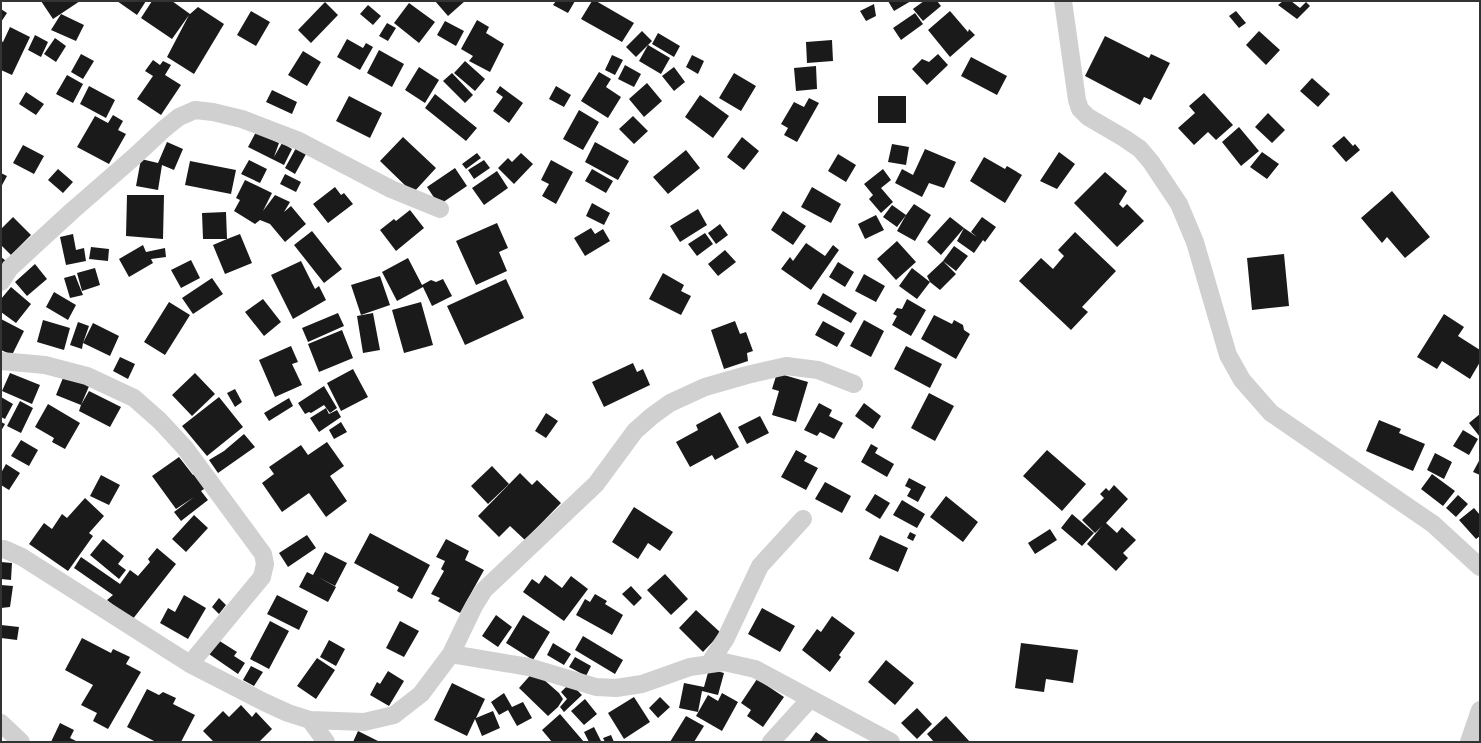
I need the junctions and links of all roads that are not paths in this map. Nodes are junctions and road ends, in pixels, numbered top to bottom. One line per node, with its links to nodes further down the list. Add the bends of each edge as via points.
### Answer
1 (1063, 1): 8 (street, via 1080,109 1088,117 1140,149 1179,204 1195,242 1228,355 1242,380 1271,413 1434,524)
2 (440, 208): 3 (street, via 391,189 299,141 242,119 195,110 179,117 164,129 10,268)
3 (1, 282)
4 (1, 361): 10 (street, via 45,365 87,376 134,398 185,448 263,554 265,564 262,576)
5 (854, 384): 9 (street, via 818,370 786,366 705,387 670,403 635,431 596,484 484,590)
6 (803, 519): 11 (street, via 760,566 726,638)
7 (1, 549): 10 (street, via 22,557)
8 (1480, 567)
9 (450, 654): 11 (street, via 529,667 596,687 616,688 642,684 690,667); 14 (street, via 422,694 394,715 364,722)
10 (190, 664): 14 (street, via 264,702)
11 (709, 664): 12 (street, via 724,662 755,669)
12 (810, 699): 18 (street); 19 (street)
13 (1480, 710): 20 (street)
14 (310, 720): 17 (street)
15 (1, 723): 16 (street)
16 (21, 742)
17 (326, 742)
18 (771, 742)
19 (891, 742)
20 (1469, 742)

